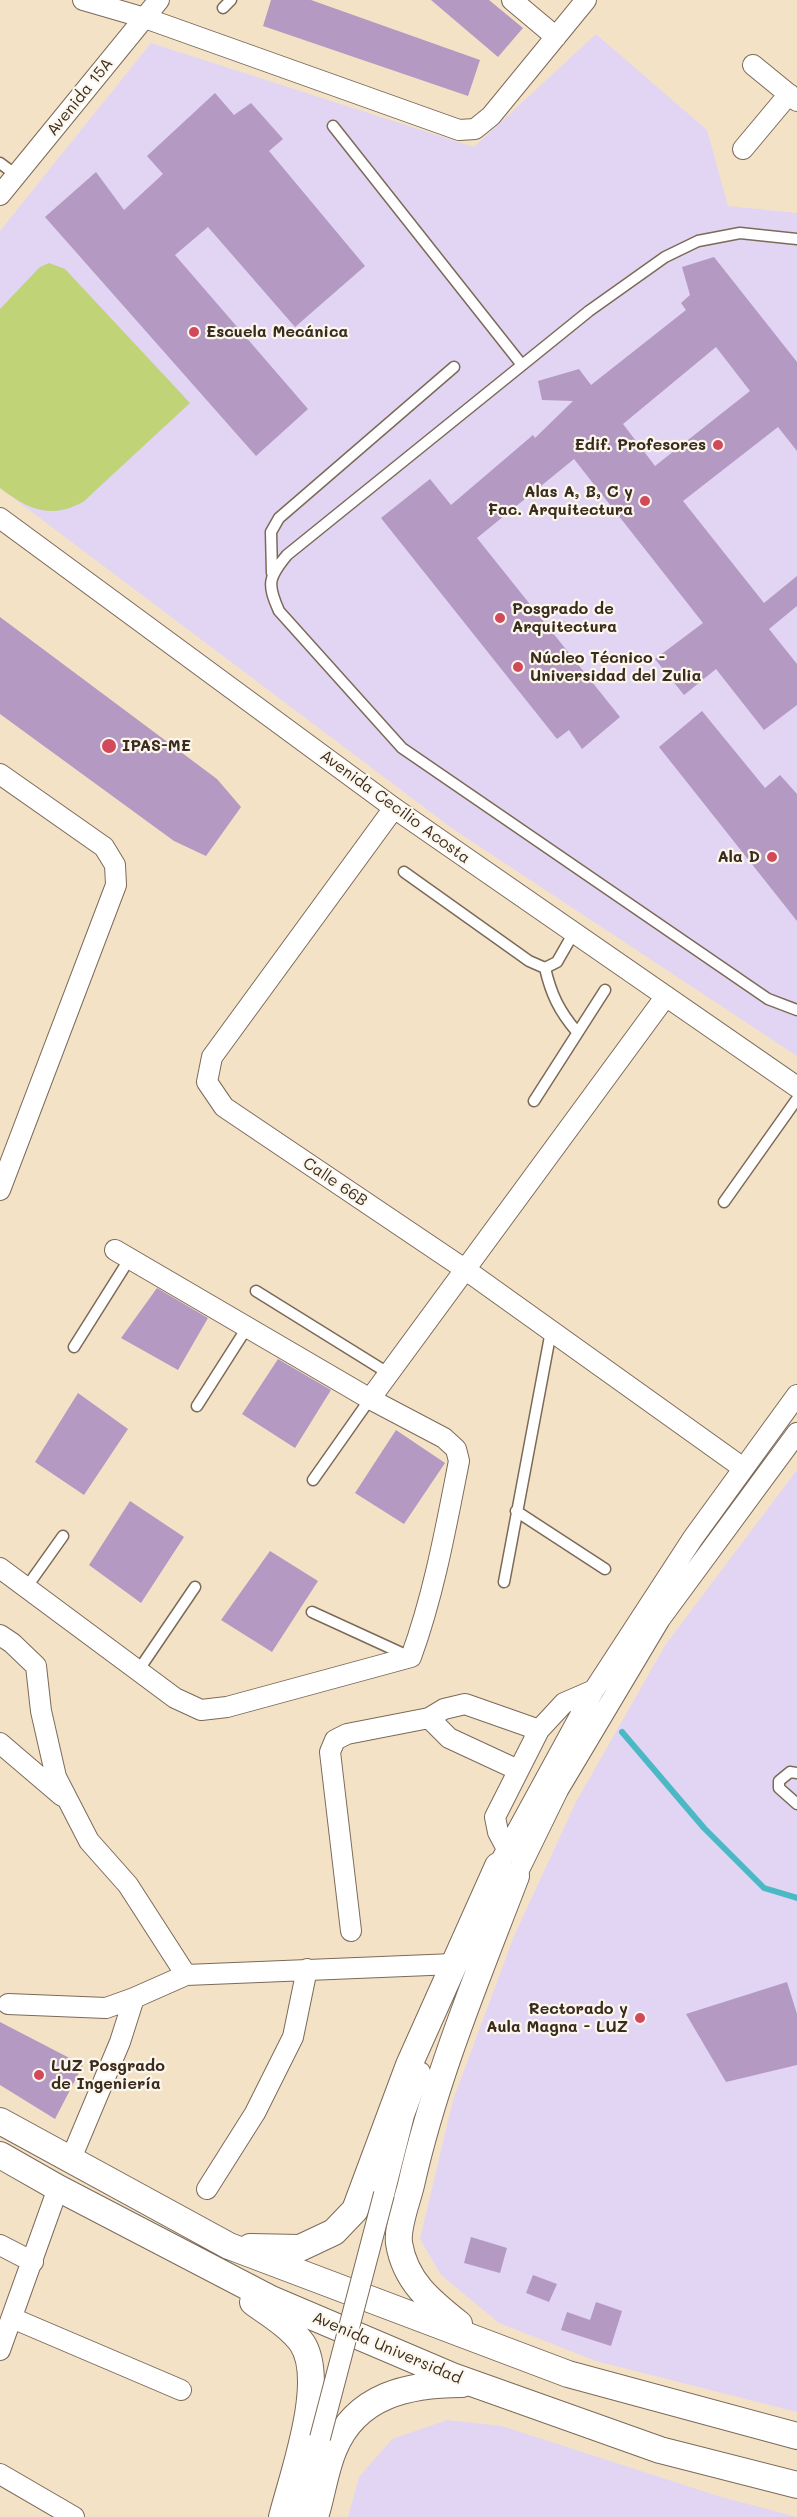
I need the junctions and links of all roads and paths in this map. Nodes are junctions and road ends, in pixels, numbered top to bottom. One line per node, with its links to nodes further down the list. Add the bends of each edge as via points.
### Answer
1 (83, 0): 5 (street)
2 (159, 0): 5 (street, Avenida 15A)
3 (512, 0): 6 (street)
4 (586, 0): 6 (street)
5 (145, 18): 6 (street, via 459,130 475,129 491,116); 12 (street, Avenida 15A)
6 (556, 37)
7 (753, 65): 8 (street)
8 (793, 97): 10 (street)
9 (333, 126): 15 (lane)
10 (743, 149)
11 (0, 163): 12 (lane)
12 (16, 175): 13 (street, Avenida 15A)
13 (0, 195)
14 (797, 239): 15 (lane, via 740,233 698,241 655,264 588,311)
15 (522, 365): 18 (lane, via 287,555)
16 (454, 366): 18 (lane, via 279,518 271,532)
17 (0, 518): 20 (street, Avenida Cecilio Acosta)
18 (272, 573): 26 (lane, via 271,591 279,611 402,748 768,999)
19 (0, 774): 31 (street, via 104,847 115,865 116,885)
20 (394, 808): 22 (street, Avenida Cecilio Acosta); 34 (street, Calle 66B, via 212,1057 207,1082 224,1107)
21 (404, 872): 23 (lane, via 529,961)
22 (573, 934): 23 (lane, via 557,962); 25 (street, Avenida Cecilio Acosta)
23 (545, 968): 27 (lane, via 556,1003)
24 (605, 990): 27 (lane)
25 (666, 996): 28 (street, Avenida Cecilio Acosta); 34 (street)
26 (797, 1010)
27 (577, 1032): 30 (lane)
28 (797, 1087)
29 (797, 1099): 32 (lane)
30 (534, 1101)
31 (0, 1190)
32 (724, 1202)
33 (123, 1254): 36 (street); 38 (lane)
34 (466, 1270): 37 (street, Calle 66B); 39 (street)
35 (256, 1291): 39 (lane)
36 (248, 1326): 41 (street); 42 (lane)
37 (551, 1331): 44 (street, Calle 66B); 46 (lane)
38 (74, 1347)
39 (388, 1373): 41 (street)
40 (797, 1395): 44 (street)
41 (370, 1399): 45 (lane); 55 (street, via 444,1438 456,1449 459,1461 443,1544)
42 (197, 1406)
43 (797, 1433): 65 (street, via 660,1619 558,1790)
44 (743, 1468): 57 (street)
45 (313, 1480)
46 (516, 1511): 49 (lane); 50 (lane)
47 (63, 1536): 52 (lane)
48 (0, 1568): 52 (street)
49 (605, 1569)
50 (504, 1582)
51 (195, 1587): 56 (lane)
52 (26, 1588): 56 (street)
53 (312, 1612): 55 (lane)
54 (0, 1635): 63 (street, via 36,1666 41,1711 56,1777)
55 (411, 1657): 56 (street, via 227,1707 201,1710 175,1698)
56 (138, 1671)
57 (594, 1690): 59 (street, via 564,1703); 65 (street)
58 (429, 1718): 59 (street, via 465,1704); 61 (street, via 449,1738); 66 (street, via 347,1734 335,1740 330,1752)
59 (539, 1730): 61 (street)
60 (2, 1747): 63 (street)
61 (518, 1770): 65 (street, via 495,1817)
62 (797, 1773): 64 (lane, via 790,1772 779,1781 779,1788)
63 (69, 1802): 69 (street, via 89,1841 128,1885)
64 (797, 1804)
65 (507, 1864): 67 (street); 82 (street, via 423,2132 399,2240 406,2271 426,2298); 91 (street, bridge, via 432,2038 404,2115)
66 (351, 1931)
67 (454, 1964): 68 (street); 78 (street, via 409,2065 355,2211 334,2232 300,2248)
68 (308, 1969): 69 (street); 76 (street, via 293,2037 255,2113)
69 (186, 1975): 70 (street)
70 (134, 1998): 71 (street, via 106,2008); 74 (street, via 120,2043)
71 (8, 2004)
72 (0, 2121): 74 (street)
73 (0, 2155): 75 (street, Avenida Universidad)
74 (70, 2161): 78 (street)
75 (58, 2188): 79 (street); 80 (street, Avenida Universidad)
76 (207, 2189)
77 (0, 2245): 79 (street)
78 (229, 2246): 82 (street)
79 (33, 2262): 81 (street)
80 (214, 2269): 84 (street, Avenida Universidad, via 271,2299); 90 (street, via 284,2325 302,2343 312,2367 312,2397)
81 (12, 2318): 83 (street); 85 (street)
82 (481, 2340): 86 (street, via 568,2374)
83 (0, 2350)
84 (472, 2384): 88 (street, Avenida Universidad, via 660,2450); 92 (street, via 401,2389 362,2409 334,2449)
85 (181, 2390)
86 (797, 2436)
87 (0, 2474): 89 (street)
88 (797, 2485)
89 (74, 2517)
90 (282, 2517)
91 (299, 2517)
92 (315, 2517)

